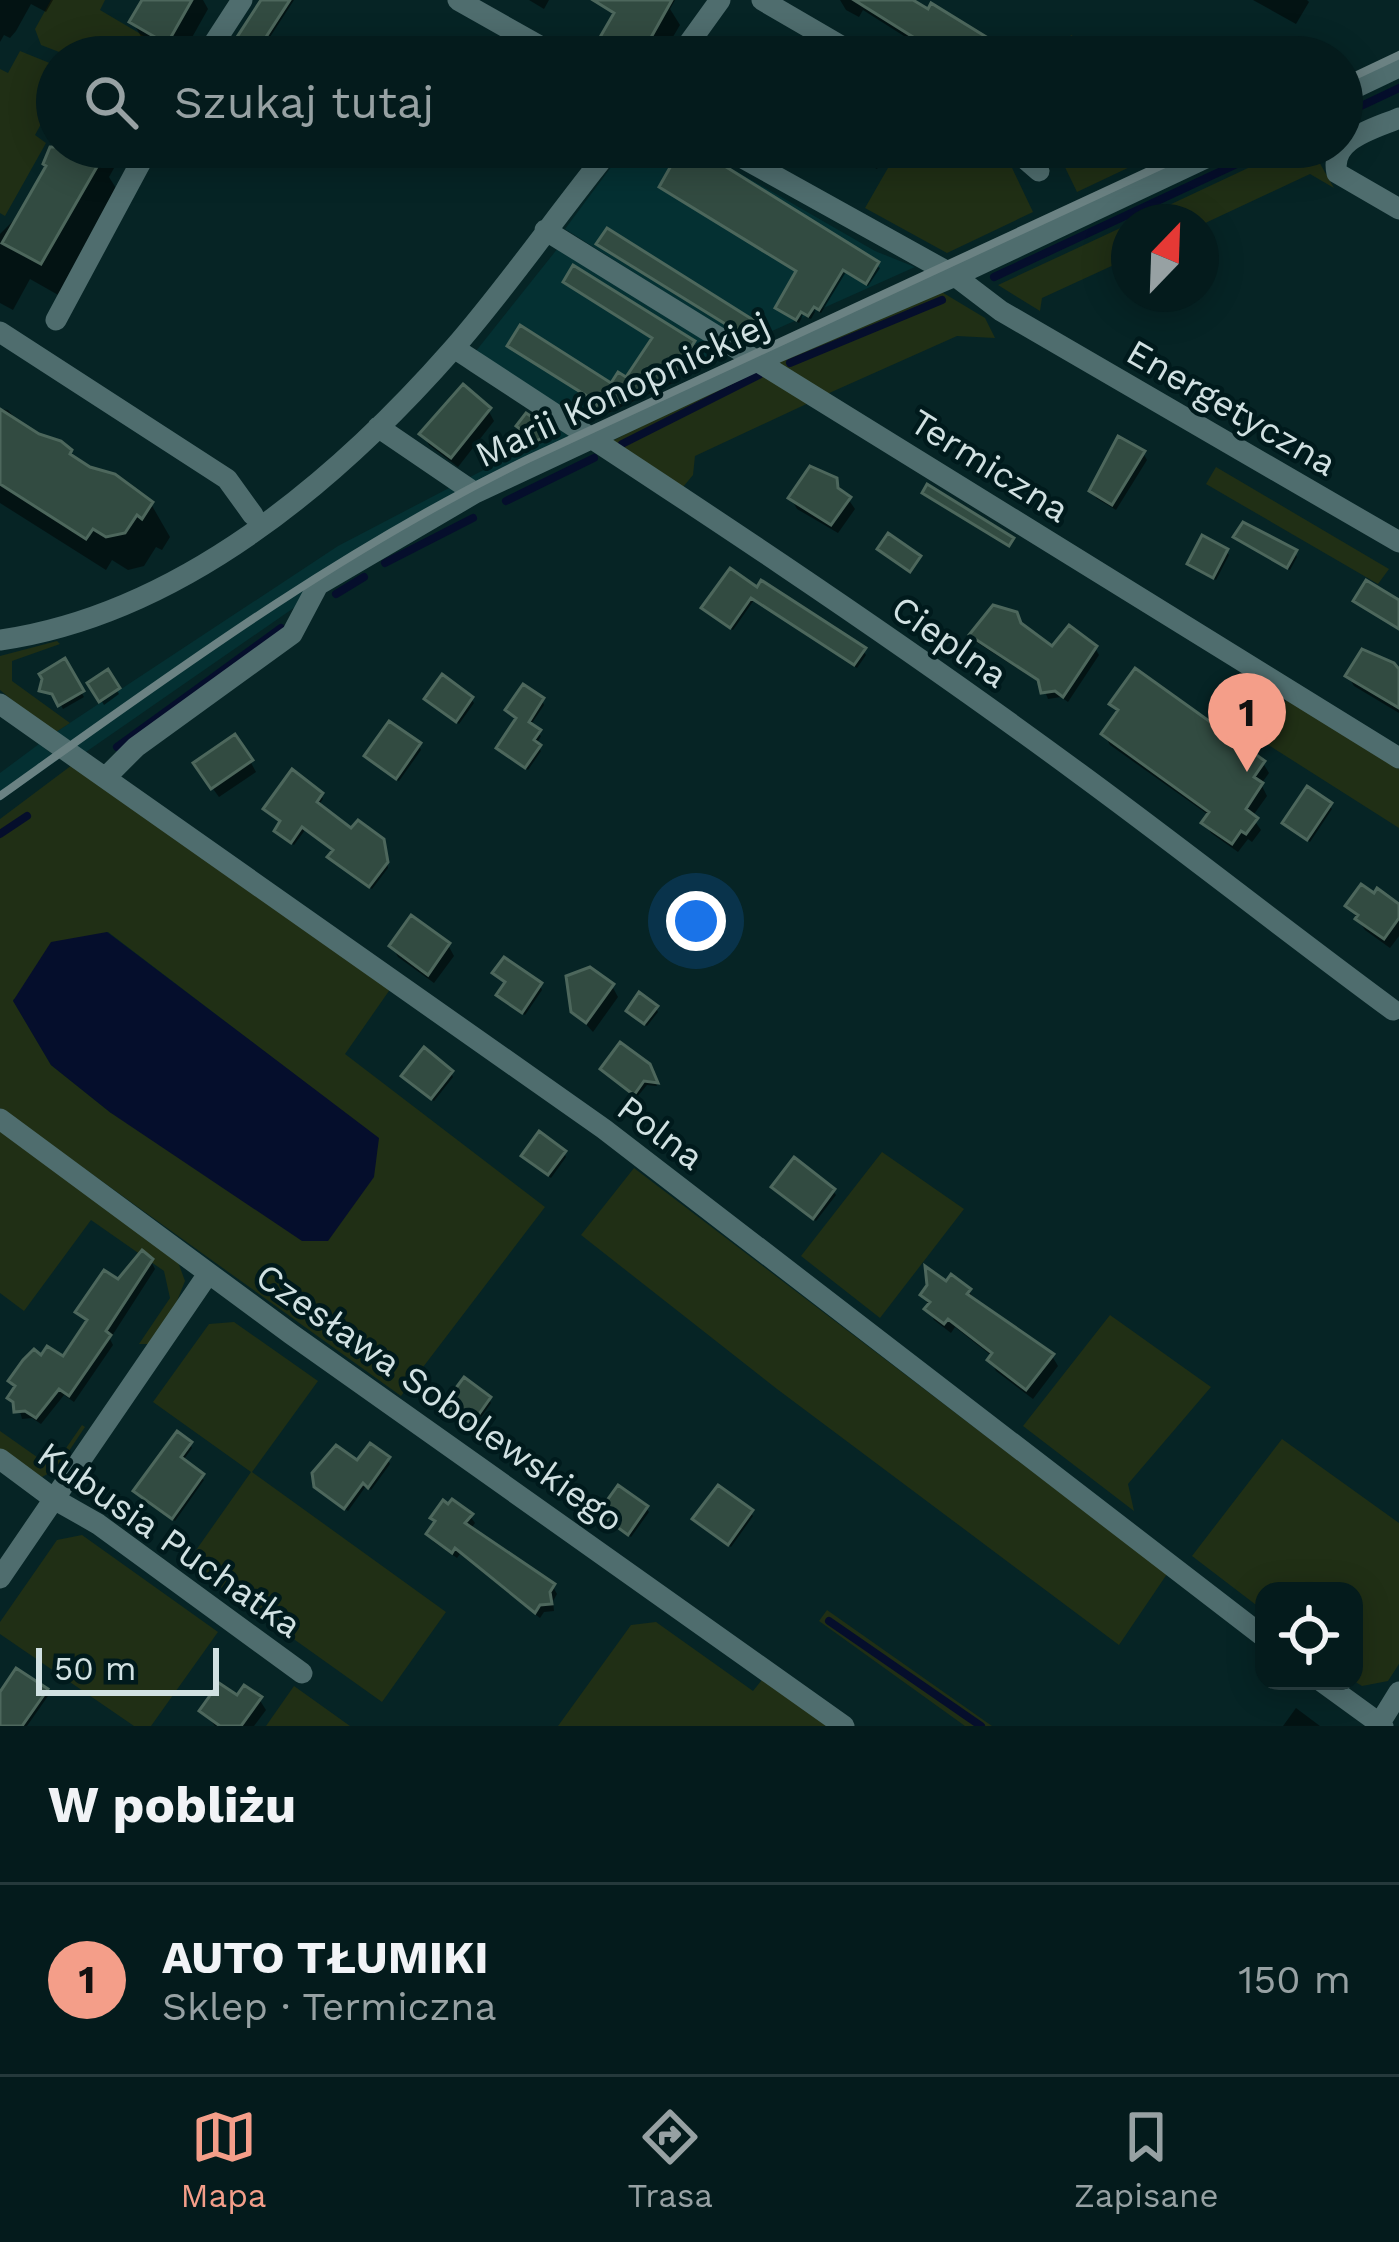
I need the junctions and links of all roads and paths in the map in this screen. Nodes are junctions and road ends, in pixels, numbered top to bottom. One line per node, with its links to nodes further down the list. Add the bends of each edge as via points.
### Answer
1 (242, 0): 5 (street)
2 (458, 0): 6 (street)
3 (720, 0): 7 (street)
4 (763, 0): 8 (street)
5 (219, 36)
6 (522, 36)
7 (695, 36)
8 (824, 36)
9 (1399, 67): 10 (street)
10 (1363, 84)
11 (1399, 118): 12 (street)
12 (1363, 134)
13 (138, 168): 23 (street)
14 (594, 168): 21 (street)
15 (761, 168): 22 (street, Energetyczna)
16 (1036, 168): 19 (street)
17 (1184, 168): 22 (street, Marii Konopnickiej)
18 (1336, 168): 20 (street)
19 (1039, 171)
20 (1399, 209)
21 (545, 230): 25 (street); 26 (street, Termiczna)
22 (955, 276): 26 (street, Marii Konopnickiej); 31 (street, Energetyczna, via 1001,311)
23 (56, 320)
24 (0, 332): 30 (street, via 227,479)
25 (454, 348): 27 (street); 28 (street, Cieplna)
26 (758, 361): 28 (street, Marii Konopnickiej); 34 (street, Termiczna)
27 (377, 428): 29 (street); 30 (street)
28 (590, 439): 29 (street, Marii Konopnickiej); 36 (street, Cieplna, via 988,708)
29 (475, 493): 35 (street, Marii Konopnickiej, via 318,585 292,634)
30 (257, 521): 32 (street, via 180,577 104,613)
31 (1399, 542)
32 (0, 640)
33 (0, 704): 35 (street, Polna)
34 (1399, 758)
35 (105, 778): 42 (street, Polna, via 604,1129)
36 (1393, 1010)
37 (0, 1119): 38 (street, Czesława Sobolewskiego)
38 (208, 1274): 40 (street); 47 (street, Czesława Sobolewskiego)
39 (0, 1459): 40 (street, Kubusia Puchatka)
40 (55, 1499): 41 (street); 43 (street, Kubusia Puchatka)
41 (0, 1578)
42 (1255, 1630)
43 (302, 1673)
44 (1333, 1690): 46 (street)
45 (1399, 1692): 46 (street)
46 (1380, 1725)
47 (844, 1726)

